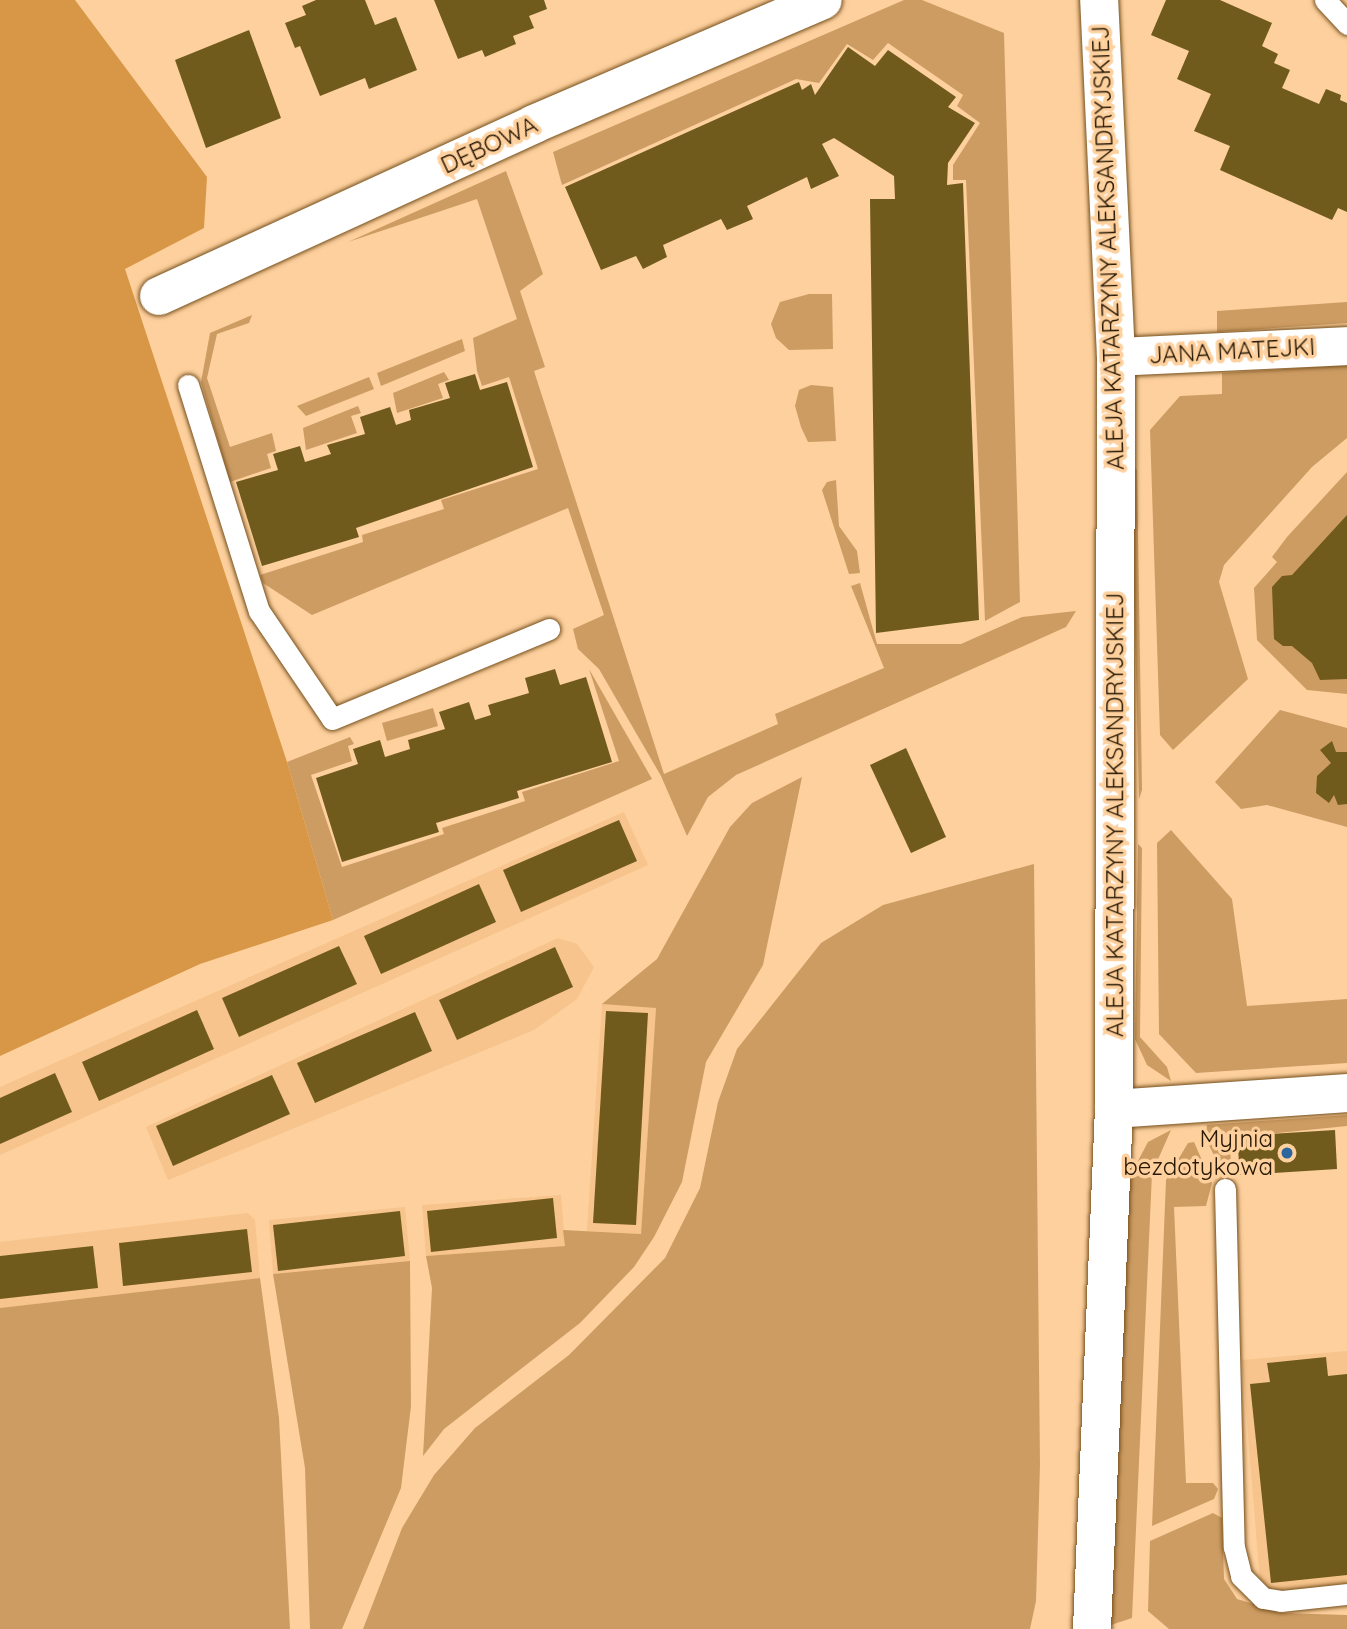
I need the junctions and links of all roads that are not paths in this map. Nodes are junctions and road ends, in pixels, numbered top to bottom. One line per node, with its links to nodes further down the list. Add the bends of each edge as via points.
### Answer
1 (823, 0): 5 (street, DĘBOWA, via 534,124)
2 (1099, 0): 7 (street, ALEJA KATARZYNY ALEKSANDRYJSKIEJ)
3 (1325, 0): 4 (lane)
4 (1347, 24)
5 (159, 296)
6 (1347, 346): 7 (street, JANA MATEJKI)
7 (1116, 357): 11 (street, ALEJA KATARZYNY ALEKSANDRYJSKIEJ)
8 (188, 385): 9 (lane, via 259,611 332,719)
9 (549, 629)
10 (1347, 1093): 11 (street)
11 (1114, 1109): 14 (street, ALEJA KATARZYNY ALEKSANDRYJSKIEJ)
12 (1225, 1189): 13 (lane, via 1234,1547 1241,1576 1263,1598 1280,1601)
13 (1347, 1594)
14 (1092, 1629)

